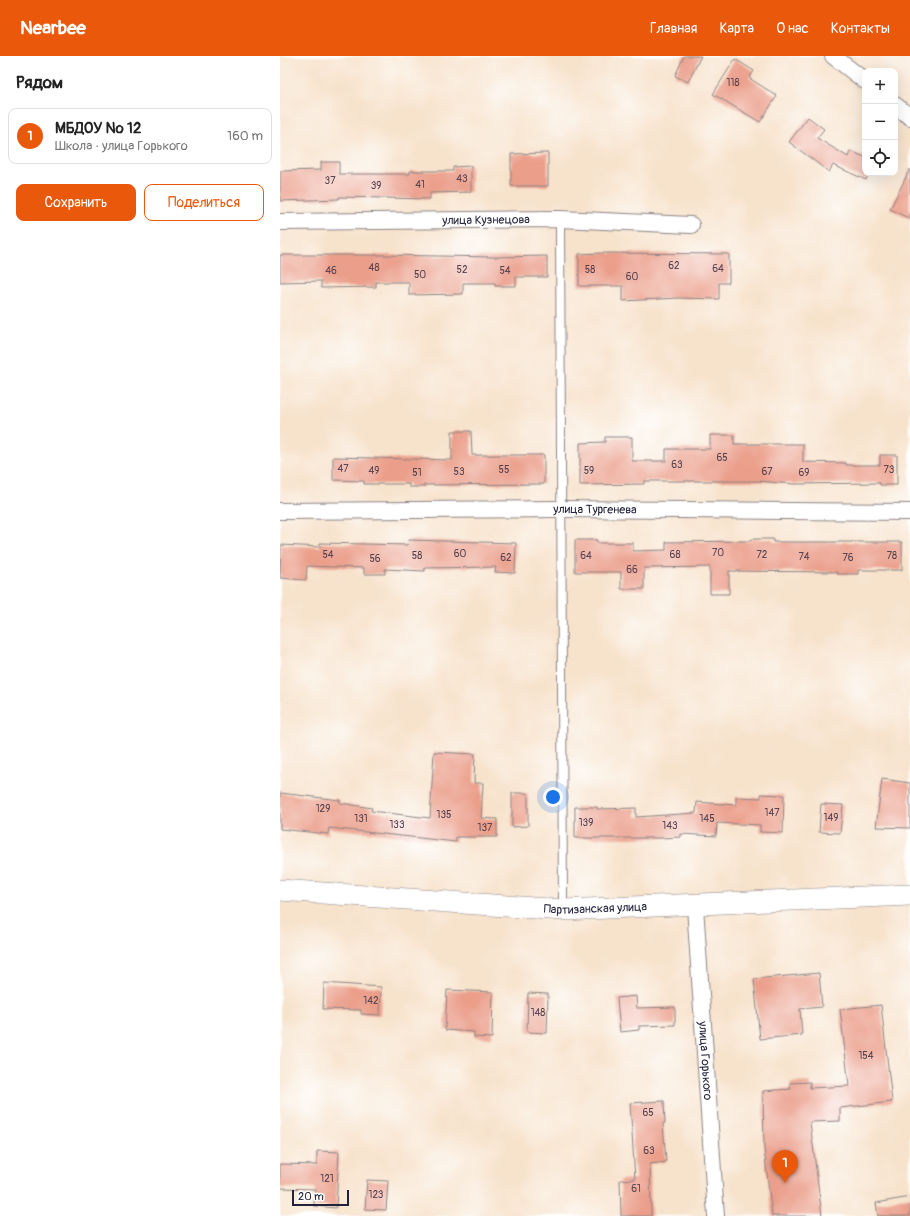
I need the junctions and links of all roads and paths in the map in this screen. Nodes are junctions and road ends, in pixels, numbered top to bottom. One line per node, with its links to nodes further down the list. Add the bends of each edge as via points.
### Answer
1 (833, 56): 2 (street)
2 (862, 79)
3 (898, 107): 4 (street)
4 (910, 117)
5 (560, 219): 6 (street, улица Кузнецова); 7 (street, улица Кузнецова); 8 (lane)
6 (280, 222)
7 (691, 225)
8 (561, 509): 9 (street, улица Тургенева); 10 (street, улица Тургенева); 14 (lane)
9 (280, 511)
10 (910, 512)
11 (280, 890): 14 (street, Партизанская улица)
12 (910, 895): 13 (street, Партизанская улица)
13 (695, 906): 14 (street, Партизанская улица); 15 (street, улица Горького)
14 (563, 910)
15 (716, 1216)

